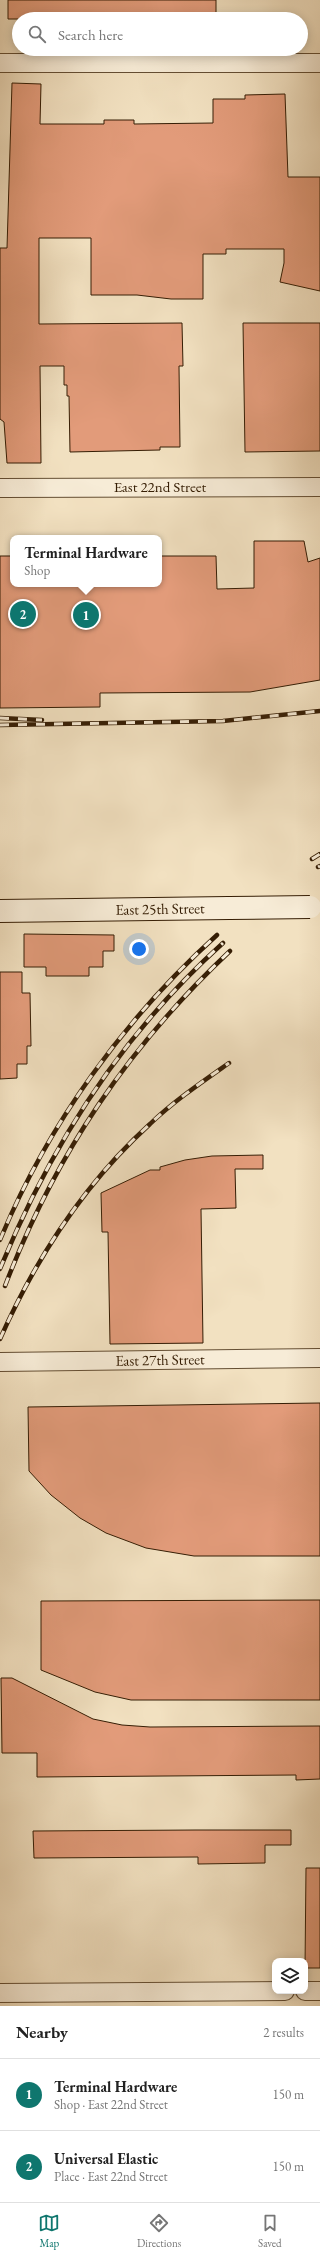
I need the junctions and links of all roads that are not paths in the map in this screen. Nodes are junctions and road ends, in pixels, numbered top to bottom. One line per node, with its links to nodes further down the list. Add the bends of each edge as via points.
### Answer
1 (0, 63): 2 (street)
2 (320, 63)
3 (320, 487): 4 (street, East 22nd Street)
4 (0, 488)
5 (315, 907): 6 (street, East 25th Street, bridge)
6 (0, 911)
7 (320, 1358): 8 (street, East 27th Street)
8 (0, 1362)
9 (272, 1991): 12 (street)
10 (308, 1991): 11 (street)
11 (320, 1991)
12 (0, 1993)

